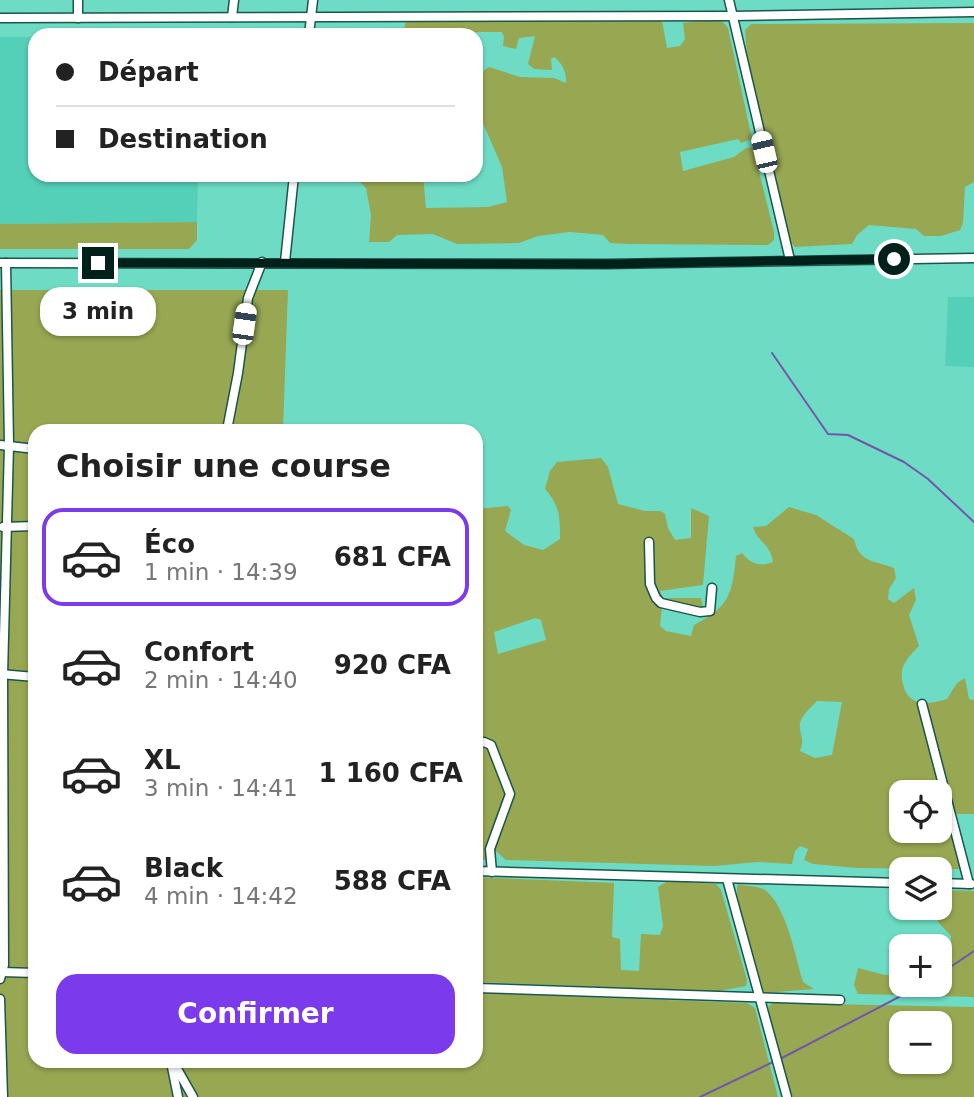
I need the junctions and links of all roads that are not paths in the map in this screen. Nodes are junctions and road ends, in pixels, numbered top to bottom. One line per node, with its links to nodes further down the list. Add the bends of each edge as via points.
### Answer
1 (78, 0): 10 (street)
2 (234, 0): 8 (street)
3 (313, 0): 6 (street)
4 (729, 0): 7 (street)
5 (974, 12): 7 (street)
6 (311, 16): 7 (street); 8 (street); 11 (street)
7 (733, 16): 14 (street)
8 (232, 17): 10 (street)
9 (0, 18): 10 (street)
10 (78, 18)
11 (310, 28)
12 (293, 182): 16 (street)
13 (974, 258): 14 (street)
14 (790, 260): 16 (street)
15 (262, 262): 16 (street); 17 (street); 18 (street, via 248,298)
16 (285, 262)
17 (3, 263): 19 (street)
18 (228, 424)
19 (4, 445): 20 (street); 22 (street)
20 (28, 448)
21 (28, 526): 22 (street)
22 (3, 527): 25 (street)
23 (649, 542): 24 (street, via 650,583 661,603 710,611)
24 (712, 588)
25 (2, 674): 26 (street); 36 (street)
26 (28, 676)
27 (922, 704): 34 (street)
28 (483, 742): 30 (street, via 491,745 510,794 490,849)
29 (483, 871): 30 (street)
30 (492, 872): 31 (street)
31 (727, 879): 32 (street); 39 (street)
32 (889, 883)
33 (952, 884): 34 (street)
34 (972, 884)
35 (28, 973): 36 (street)
36 (1, 975)
37 (483, 988): 39 (street)
38 (0, 999): 41 (street)
39 (760, 999): 40 (street); 47 (street)
40 (840, 1000)
41 (1, 1034): 44 (street)
42 (173, 1068): 45 (street)
43 (176, 1068): 46 (street)
44 (3, 1097)
45 (178, 1097)
46 (192, 1097)
47 (787, 1097)

